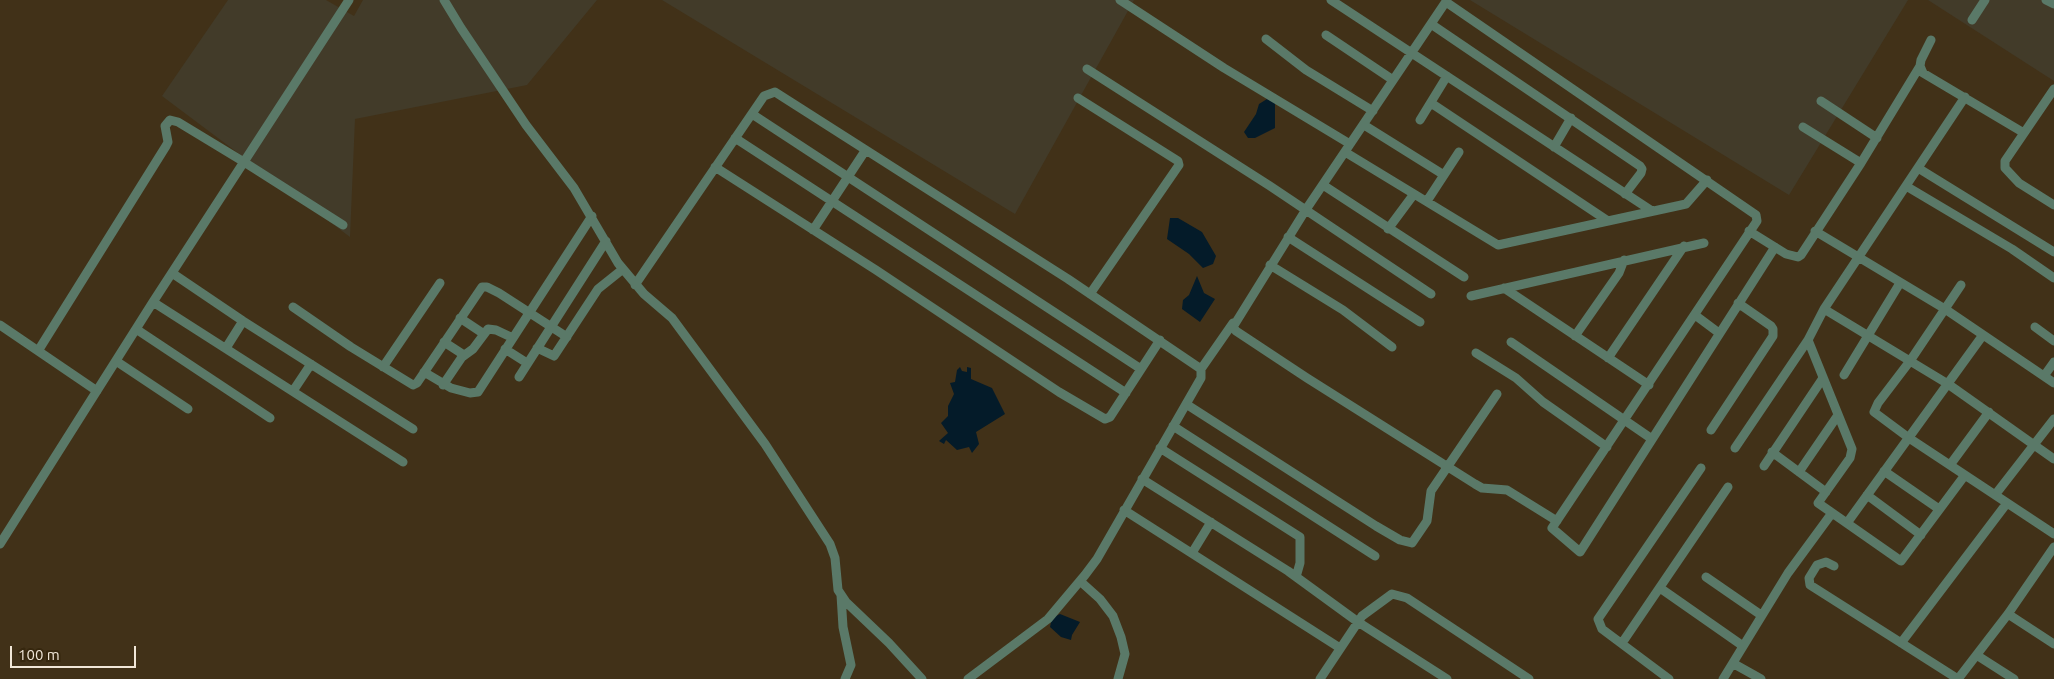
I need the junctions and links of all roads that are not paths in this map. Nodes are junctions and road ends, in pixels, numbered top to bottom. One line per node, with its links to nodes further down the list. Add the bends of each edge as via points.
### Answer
1 (349, 0): 37 (street)
2 (444, 0): 53 (street, via 521,117)
3 (1120, 0): 34 (street)
4 (1332, 0): 14 (street)
5 (1985, 0): 9 (street)
6 (2046, 0): 8 (street)
7 (1447, 1): 10 (street); 43 (street)
8 (2054, 4)
9 (1972, 20)
10 (1431, 24): 14 (street); 26 (street)
11 (1326, 35): 18 (street)
12 (1266, 38): 24 (street, via 1306,70)
13 (1931, 40): 15 (street)
14 (1412, 53): 17 (street); 18 (street)
15 (1920, 66): 20 (street, via 1927,76); 32 (street)
16 (1087, 69): 51 (street)
17 (1447, 76): 23 (street); 33 (street)
18 (1393, 80): 24 (street)
19 (2054, 89): 30 (street)
20 (1965, 97): 30 (street); 40 (street)
21 (1078, 98): 78 (street, via 1178,161 1179,165)
22 (1821, 100): 32 (street)
23 (1430, 103): 27 (street); 54 (street)
24 (1373, 111): 28 (street)
25 (752, 114): 31 (street); 35 (street, via 764,96 775,92); 42 (street)
26 (1571, 118): 33 (street); 47 (street, via 1642,169)
27 (1420, 120)
28 (1364, 125): 34 (street); 41 (street)
29 (1803, 127): 38 (street)
30 (2024, 133): 50 (street, via 2005,162 2005,168 2019,183)
31 (735, 138): 39 (street); 48 (street)
32 (1877, 138): 38 (street)
33 (1554, 147): 47 (street)
34 (1348, 148): 44 (street); 46 (street)
35 (865, 150): 42 (street); 78 (street)
36 (1459, 152): 41 (street)
37 (244, 162): 55 (street); 70 (street); 112 (street, via 178,122 168,122 165,126 166,146)
38 (1861, 163): 58 (street)
39 (715, 167): 57 (street); 75 (street)
40 (1918, 168): 45 (street); 65 (street)
41 (1444, 175): 49 (street)
42 (847, 177): 48 (street); 122 (street)
43 (1707, 180): 52 (street, via 1686,204); 59 (street, via 1756,215 1757,221)
44 (1323, 185): 51 (street); 56 (street)
45 (1906, 186): 66 (street); 72 (street)
46 (1414, 194): 49 (street); 56 (street)
47 (1625, 194): 52 (street)
48 (831, 200): 57 (street); 135 (street)
49 (1427, 202): 54 (street, via 1498,245)
50 (2054, 206)
51 (1305, 211): 60 (street); 79 (street)
52 (1652, 211): 54 (street)
53 (592, 216): 61 (street); 86 (street)
54 (1608, 222)
55 (343, 225)
56 (1388, 229): 71 (street)
57 (813, 230): 135 (street, via 1100,417 1110,417)
58 (1816, 230): 64 (street, via 1798,257); 66 (street)
59 (1749, 231): 64 (street); 87 (street)
60 (1288, 238): 68 (street); 90 (street)
61 (606, 241): 69 (street); 93 (street)
62 (1704, 243): 63 (street)
63 (1684, 246): 67 (street); 115 (street)
64 (1775, 247): 82 (street)
65 (2054, 252)
66 (1860, 256): 74 (street); 84 (street)
67 (1624, 260): 77 (street); 99 (street, via 1619,273)
68 (1270, 265): 91 (street); 108 (street, via 1343,310)
69 (623, 269): 75 (street); 101 (street, via 598,289)
70 (172, 273): 81 (street); 89 (street)
71 (1464, 277)
72 (2054, 278)
73 (440, 283): 121 (street)
74 (1900, 283): 85 (street); 100 (street)
75 (635, 284): 186 (street, via 672,318 765,444 830,544)
76 (1961, 285): 85 (street)
77 (1504, 288): 80 (street); 99 (street)
78 (1090, 294): 103 (street)
79 (1432, 294)
80 (1471, 296)
81 (153, 302): 95 (street); 109 (street)
82 (1738, 303): 96 (street); 146 (street, via 1771,326 1773,336)
83 (293, 307): 121 (street)
84 (1824, 309): 100 (street); 104 (street)
85 (1945, 309): 98 (street); 117 (street)
86 (530, 313): 88 (street, via 487,286 482,287); 93 (street); 102 (street)
87 (1695, 315): 96 (street); 132 (street)
88 (460, 318): 97 (street); 106 (street)
89 (243, 321): 109 (street); 120 (street)
90 (1420, 322)
91 (1233, 324): 123 (street); 157 (street, via 1236,332)
92 (0, 325): 112 (street)
93 (551, 326): 101 (street); 110 (street)
94 (2035, 327): 105 (street)
95 (136, 329): 116 (street); 141 (street)
96 (1719, 333): 148 (street)
97 (484, 334): 102 (street, via 491,329); 114 (street)
98 (1983, 335): 126 (street); 130 (street)
99 (1575, 336): 115 (street)
100 (1867, 336): 117 (street); 125 (street)
101 (567, 337): 110 (street, via 554,356)
102 (512, 338): 111 (street)
103 (1160, 340): 122 (street); 123 (street)
104 (1808, 340): 128 (street); 152 (street)
105 (2054, 341)
106 (444, 342): 114 (street); 124 (street)
107 (1511, 342): 143 (street)
108 (1392, 347)
109 (226, 348): 134 (street)
110 (537, 348): 119 (street)
111 (506, 349): 119 (street); 131 (street, via 474,394)
112 (38, 351): 133 (street)
113 (1476, 353): 150 (street, via 1516,378 1543,402)
114 (464, 355): 131 (street)
115 (1608, 358): 132 (street)
116 (116, 361): 133 (street); 138 (street)
117 (1910, 361): 130 (street); 147 (street, via 1874,412)
118 (2054, 362): 126 (street)
119 (528, 363): 127 (street)
120 (311, 364): 134 (street); 145 (street)
121 (383, 367): 124 (street, via 413,385)
122 (1141, 369): 135 (street)
123 (1201, 369): 137 (street, via 1202,378)
124 (424, 372): 131 (street)
125 (1844, 376)
126 (2044, 376): 129 (street)
127 (519, 377)
128 (1823, 378): 140 (street); 153 (street)
129 (2054, 383)
130 (1948, 384): 139 (street); 147 (street)
131 (443, 385)
132 (1648, 385): 143 (street)
133 (97, 391): 177 (street)
134 (293, 392): 155 (street)
135 (1126, 393)
136 (1497, 394): 157 (street)
137 (1186, 404): 144 (street); 157 (street, via 1407,543 1412,543 1427,521 1429,496)
138 (188, 408)
139 (1988, 412): 149 (street); 156 (street)
140 (1838, 415): 161 (street); 165 (street, via 1852,449 1850,458)
141 (270, 418)
142 (2054, 419): 149 (street)
143 (1624, 422): 148 (street); 150 (street)
144 (1173, 426): 151 (street); 180 (street)
145 (413, 429)
146 (1711, 430)
147 (1909, 438): 156 (street); 160 (street)
148 (1652, 439): 172 (street, via 1580,552 1552,528)
149 (2034, 446): 154 (street); 167 (street)
150 (1607, 447): 172 (street)
151 (1160, 448): 163 (street); 182 (street, via 1300,536 1300,563)
152 (1735, 448)
153 (1772, 452): 158 (street); 161 (street)
154 (2054, 459)
155 (403, 462)
156 (1950, 465): 162 (street)
157 (1448, 466): 172 (street, via 1482,488 1507,490)
158 (1764, 466)
159 (1701, 468): 190 (street, via 1598,620 1602,629)
160 (1884, 471): 166 (street); 169 (street)
161 (1799, 472): 165 (street)
162 (1965, 476): 167 (street); 169 (street)
163 (1142, 479): 170 (street); 173 (street)
164 (1728, 487): 185 (street)
165 (1826, 492): 171 (street, via 1818,503)
166 (1867, 495): 174 (street); 176 (street)
167 (1995, 495): 168 (street)
168 (2007, 503): 175 (street); 191 (street)
169 (1939, 509): 176 (street)
170 (1124, 510): 179 (street); 184 (street, via 1097,559)
171 (1832, 513): 174 (street); 188 (street)
172 (1557, 521)
173 (1211, 522): 179 (street); 182 (street)
174 (1847, 523): 176 (street, via 1901,561)
175 (2054, 534)
176 (1921, 535)
177 (0, 544)
178 (2054, 547): 187 (street)
179 (1192, 553): 194 (street)
180 (1375, 556)
181 (1834, 566): 191 (street, via 1826,562 1817,565 1809,578 1810,586)
182 (1296, 577): 189 (street)
183 (1706, 577): 188 (street)
184 (1080, 581): 201 (street, via 1048,619); 202 (street, via 1100,598 1113,616 1125,654)
185 (1660, 588): 190 (street); 193 (street)
186 (841, 595): 199 (street, via 843,627 851,665); 200 (street)
187 (2008, 614): 192 (street); 195 (street)
188 (1761, 615): 193 (street)
189 (1358, 622): 194 (street); 203 (street); 204 (street, via 1384,598 1392,594 1401,595)
190 (1622, 643): 205 (street)
191 (1901, 643): 198 (street)
192 (2054, 644)
193 (1743, 646): 196 (street)
194 (1340, 648): 197 (street)
195 (1978, 656): 198 (street); 208 (street)
196 (1731, 666): 206 (street); 207 (street, via 1739,665)
197 (1322, 678)
198 (1961, 678)
199 (845, 679)
200 (922, 679)
201 (968, 679)
202 (1118, 679)
203 (1447, 679)
204 (1529, 679)
205 (1669, 679)
206 (1723, 679)
207 (1761, 679)
208 (2014, 679)

